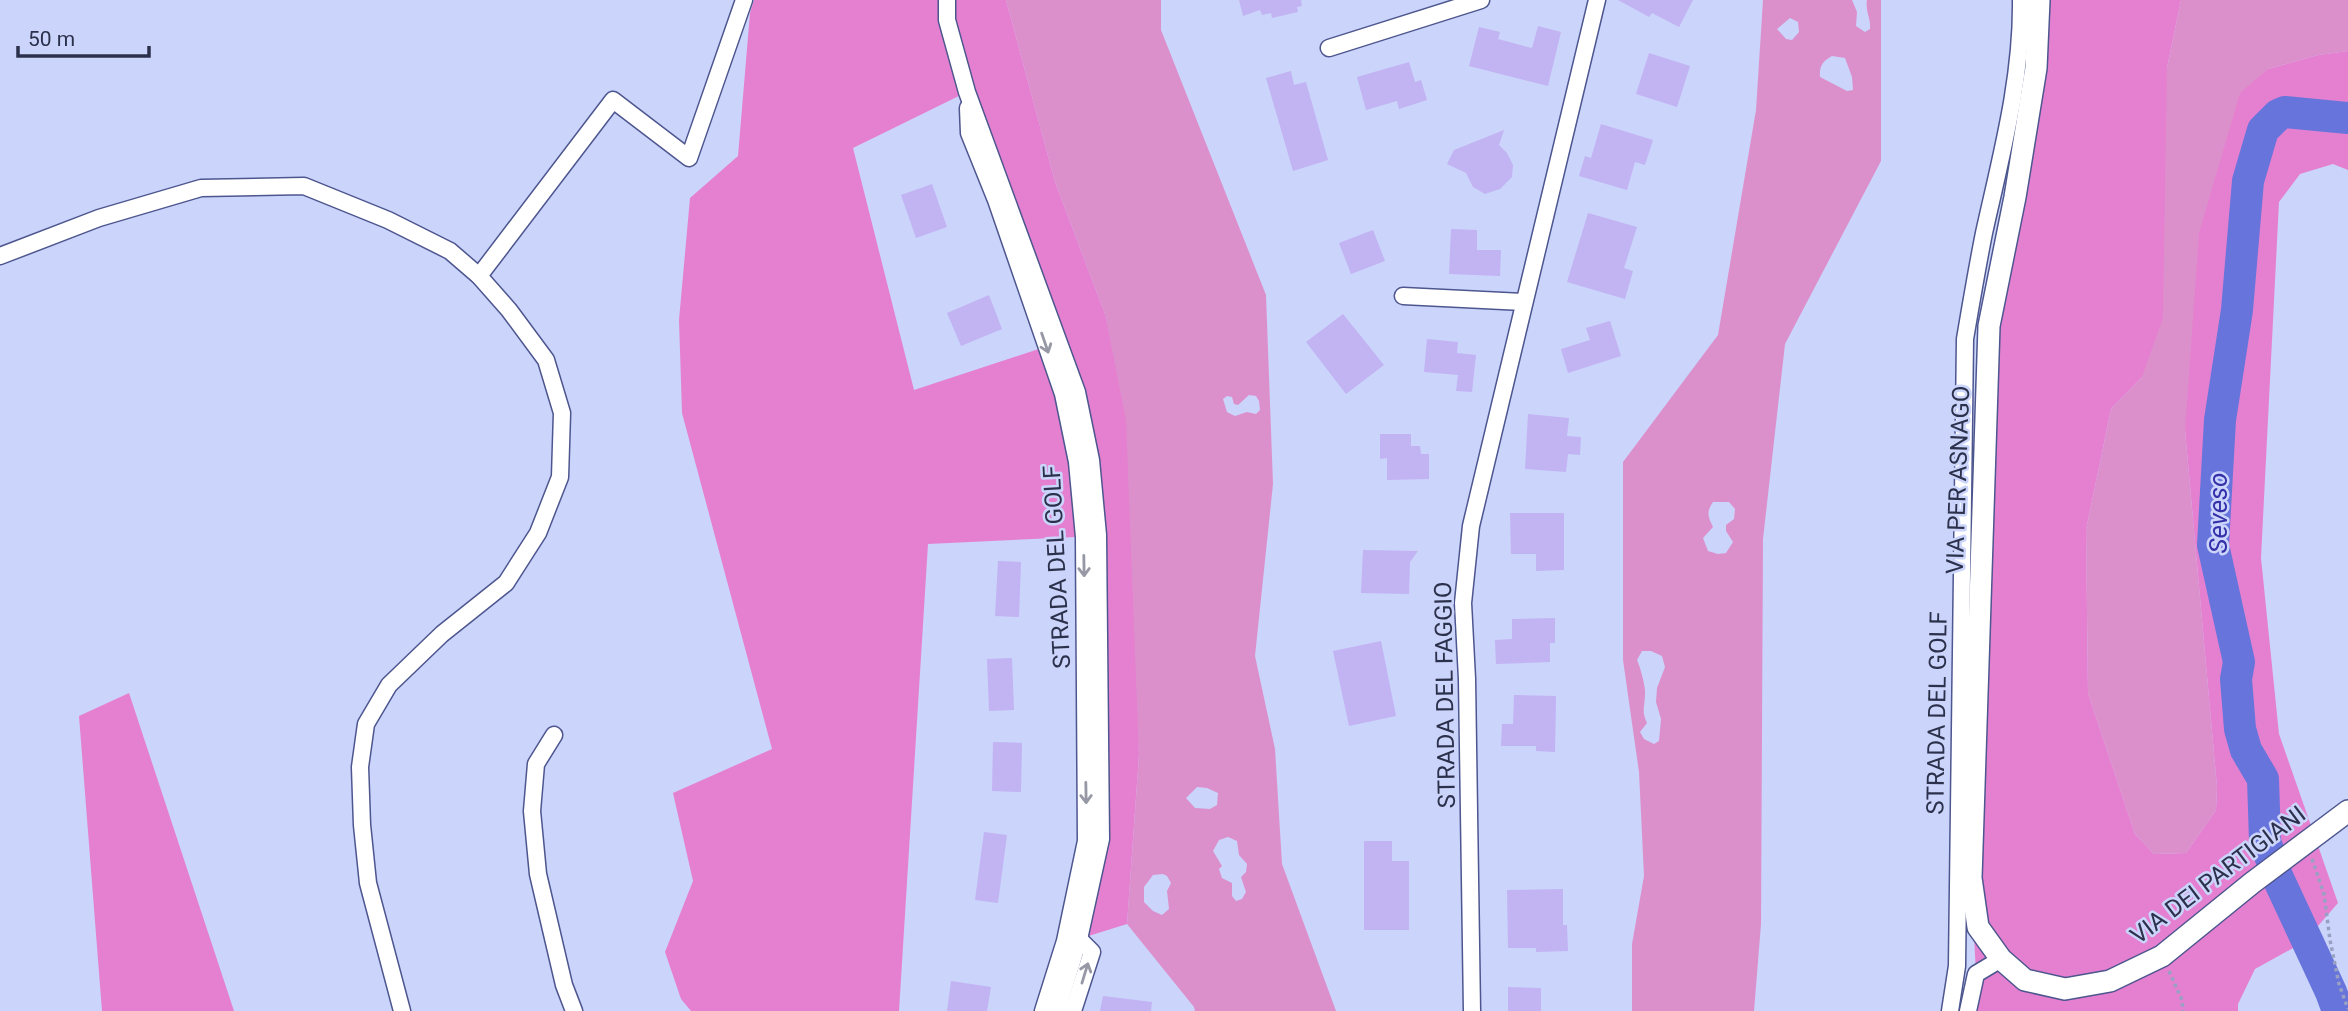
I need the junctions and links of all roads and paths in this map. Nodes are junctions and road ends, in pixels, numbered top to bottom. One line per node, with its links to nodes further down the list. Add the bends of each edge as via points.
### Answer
1 (744, 0): 10 (street, via 690,158 613,100)
2 (947, 0): 8 (street, STRADA DEL GOLF, via 947,20)
3 (1481, 0): 7 (street)
4 (1597, 0): 12 (street, STRADA DEL FAGGIO)
5 (2021, 0): 26 (street, STRADA DEL GOLF, via 2014,100 1965,339 1957,966)
6 (2039, 0): 18 (street, VIA PER ASNAGO, via 2036,68 1989,326 1971,877 1978,927)
7 (1329, 48)
8 (967, 92): 16 (street, STRADA DEL GOLF, via 1077,392 1091,460 1098,535 1101,839); 22 (street, STRADA DEL GOLF, one-way to 22, via 969,133 1063,394 1077,462 1084,537 1086,841 1065,941)
9 (0, 256): 10 (street, via 99,218 201,188 304,186 388,219 450,251)
10 (479, 276): 20 (street, via 546,360 562,412 560,477 538,533 506,583 442,634 389,685 366,724 360,767 368,883)
11 (1403, 296): 12 (street)
12 (1523, 302): 25 (street, STRADA DEL FAGGIO, via 1471,526 1463,603)
13 (554, 735): 21 (street, via 536,764 532,810 538,874)
14 (2348, 811): 15 (street, VIA DEI PARTIGIANI)
15 (2306, 842): 17 (street, VIA DEI PARTIGIANI); 19 (path, via 2324,894 2339,984)
16 (1079, 939): 23 (street, STRADA DEL GOLF); 24 (street, STRADA DEL GOLF, one-way to 16, via 1092,952)
17 (2162, 956): 18 (street, VIA DEI PARTIGIANI, via 2110,981 2065,989 2025,980); 28 (path)
18 (2001, 959): 27 (street, via 1976,974)
19 (2348, 1009)
20 (402, 1011)
21 (574, 1011)
22 (1044, 1011)
23 (1057, 1011)
24 (1073, 1011)
25 (1472, 1011)
26 (1950, 1011)
27 (1969, 1011)
28 (2183, 1011)

